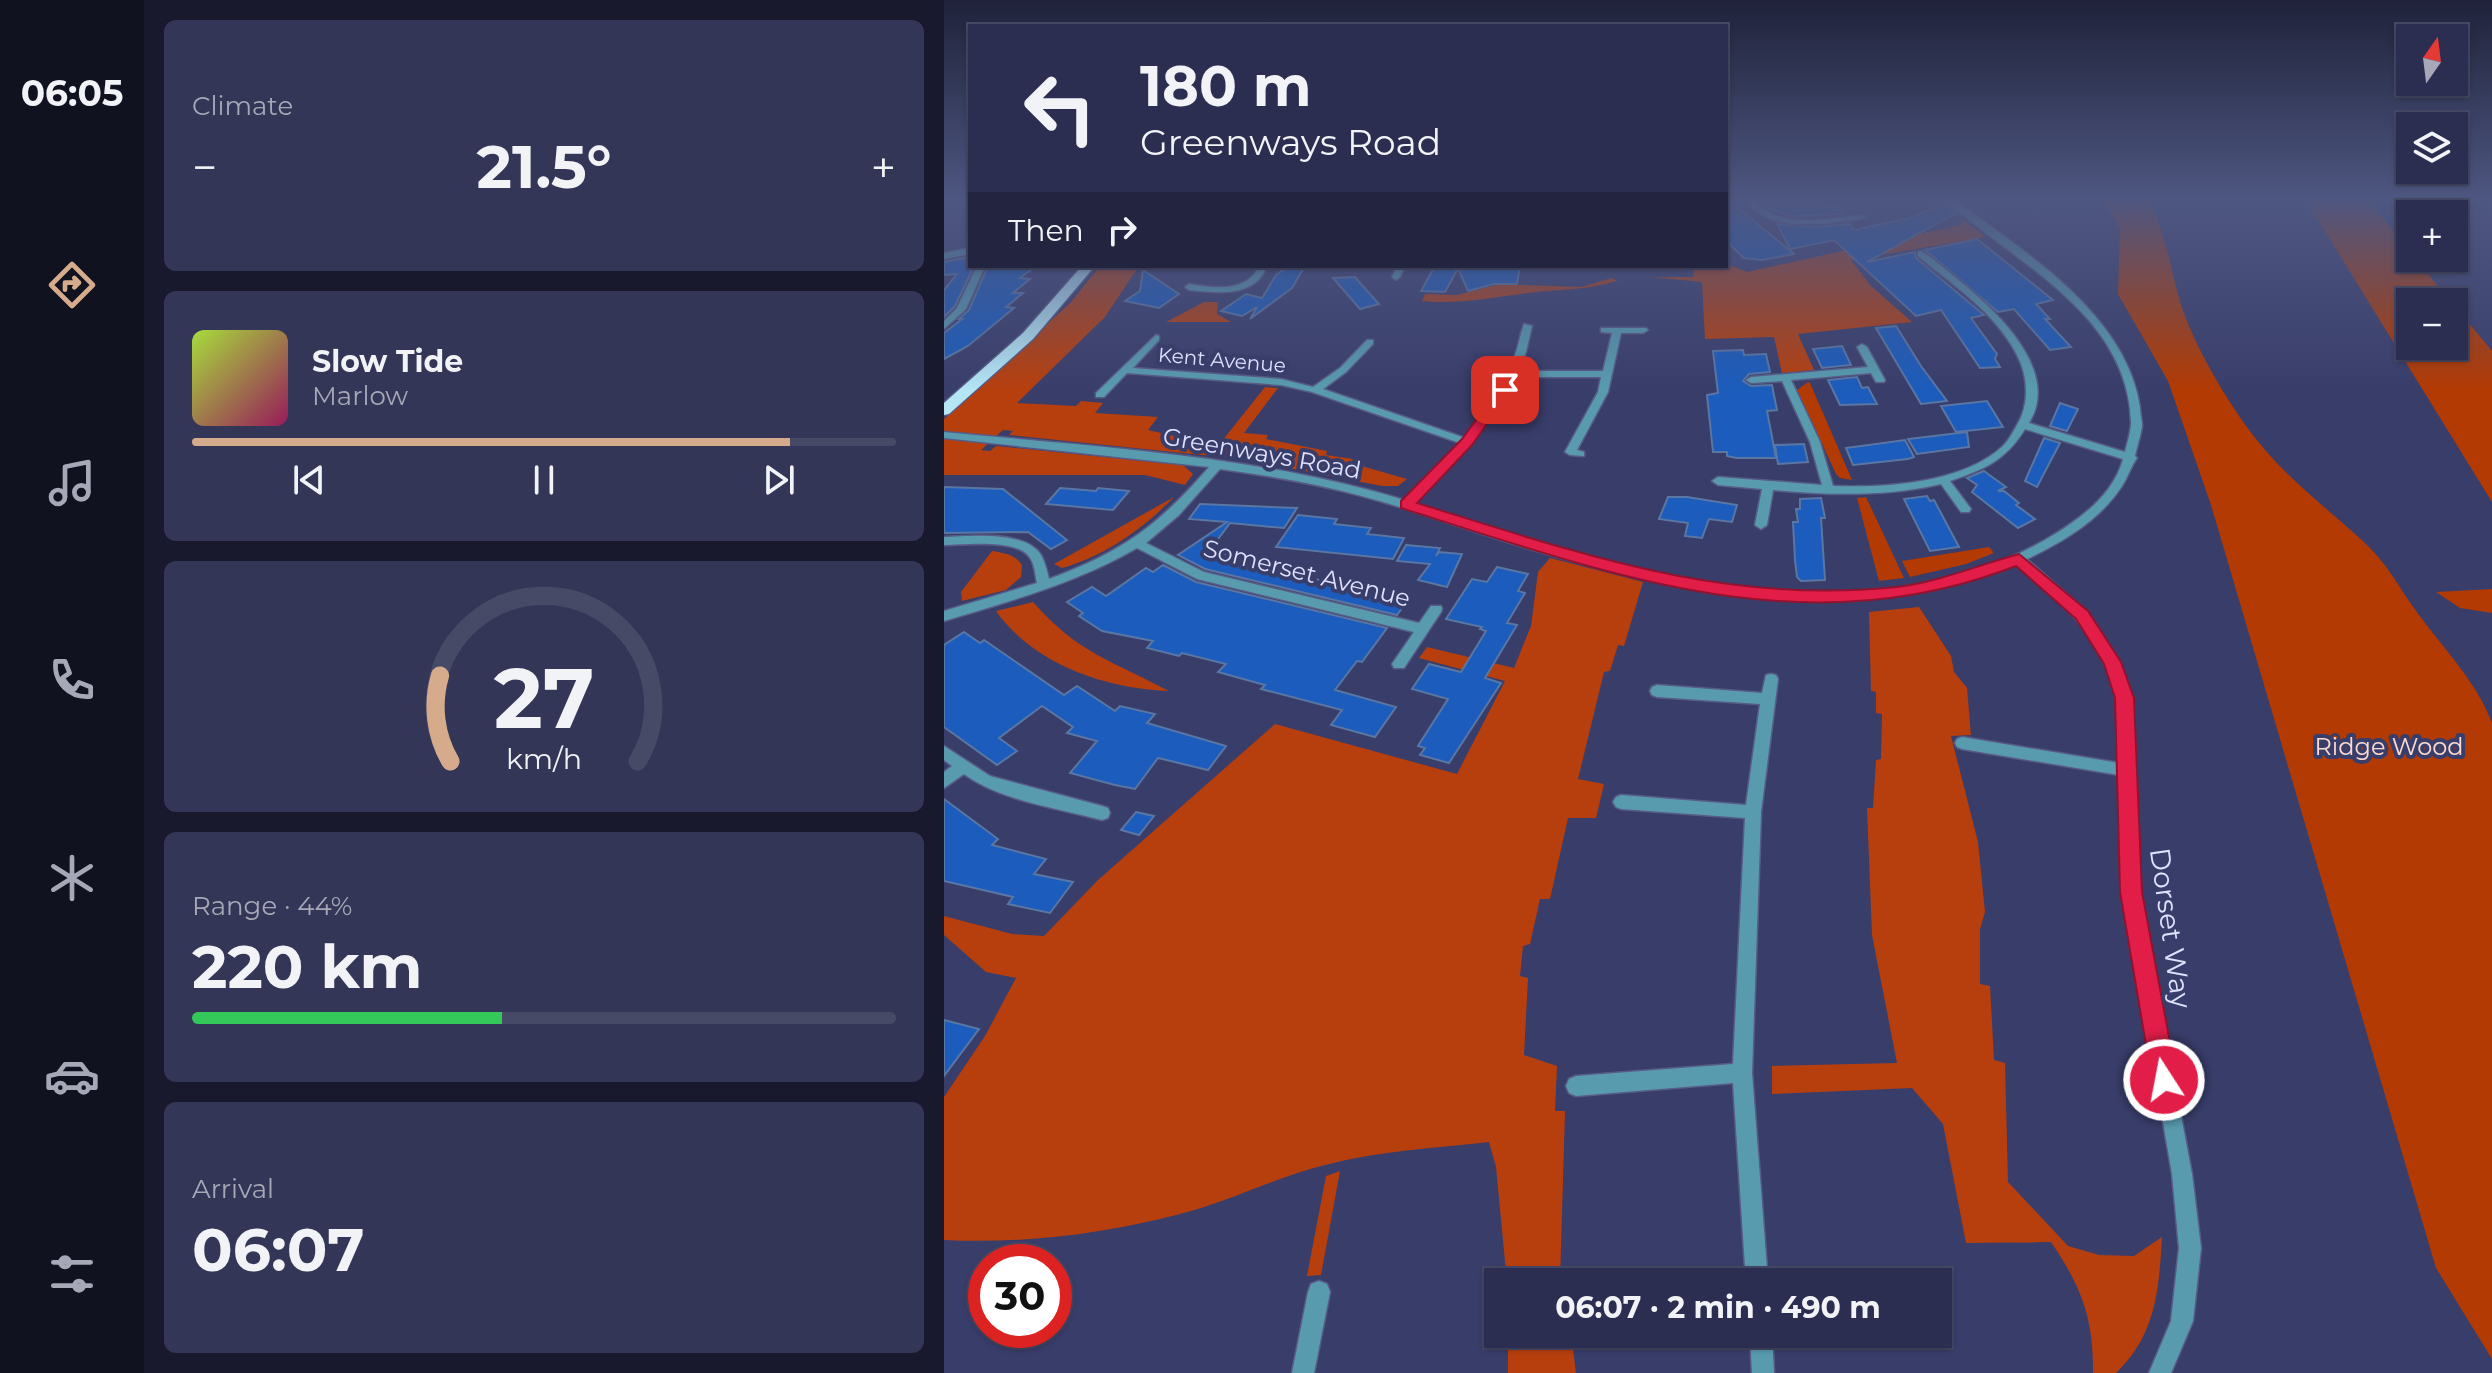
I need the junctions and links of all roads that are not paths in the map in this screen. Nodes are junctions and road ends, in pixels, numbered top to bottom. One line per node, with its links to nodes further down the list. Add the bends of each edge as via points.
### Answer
1 (1928, 263): 25 (street, via 1991,315 2021,353 2031,381)
2 (2032, 263): 29 (street, Greenways Road, via 2088,314 2132,380 2137,439)
3 (980, 268): 9 (street, via 961,309)
4 (1087, 268): 24 (main road, via 1028,336)
5 (1262, 268): 8 (street, via 1249,283 1217,293)
6 (1400, 268): 7 (street)
7 (1396, 277)
8 (1189, 287)
9 (944, 326)
10 (1527, 326): 18 (street)
11 (1604, 330): 12 (street)
12 (1617, 330): 13 (street); 19 (street)
13 (1643, 330)
14 (1156, 338): 17 (street, Kent Avenue)
15 (1370, 342): 22 (street, Kent Avenue)
16 (1862, 347): 20 (street, via 1877,375)
17 (1126, 370): 22 (street, Kent Avenue, via 1256,378); 23 (street, Kent Avenue)
18 (1514, 374): 19 (street); 27 (street)
19 (1607, 374): 28 (street, via 1603,392 1570,452)
20 (1786, 379): 21 (street); 34 (street, via 1815,442)
21 (1751, 380)
22 (1315, 390): 27 (street, Kent Avenue)
23 (1100, 395)
24 (944, 411)
25 (2024, 425): 29 (street); 31 (street, via 2016,439 1986,464)
26 (944, 435): 30 (street, Greenways Road)
27 (1467, 442): 35 (street)
28 (1580, 454)
29 (2131, 458): 40 (street, Greenways Road, via 2117,488 2079,526)
30 (1218, 464): 35 (street, Greenways Road, via 1344,487); 39 (street, via 1172,515)
31 (1943, 479): 34 (street); 36 (street)
32 (1718, 481): 33 (street)
33 (1768, 487): 34 (street); 37 (street)
34 (1829, 490)
35 (1406, 505): 40 (street, Greenways Road, via 1607,567 1738,593 1898,593)
36 (1965, 509)
37 (1761, 525)
38 (944, 541): 41 (street, via 1004,541 1025,547 1035,554)
39 (1137, 543): 41 (street); 44 (street, Somerset Avenue, via 1201,576)
40 (2019, 559): 52 (street, Dorset Way, via 2082,615 2112,662 2124,698)
41 (1044, 585): 43 (street)
42 (1436, 609): 44 (street, Somerset Avenue)
43 (944, 616)
44 (1423, 629): 45 (street, Somerset Avenue)
45 (1399, 664)
46 (1771, 679): 48 (street)
47 (1657, 691): 48 (street)
48 (1768, 699): 55 (street)
49 (1962, 743): 52 (street, via 1987,739)
50 (944, 752): 51 (street)
51 (963, 766): 53 (street); 56 (street, via 999,786)
52 (2125, 770): 64 (street, Dorset Way, via 2131,892 2182,1174 2190,1248 2182,1321)
53 (944, 781)
54 (1621, 802): 55 (street)
55 (1753, 812): 57 (street)
56 (1102, 813)
57 (1742, 1073): 58 (street); 59 (street)
58 (1576, 1086)
59 (1756, 1268)
60 (1319, 1292): 62 (street)
61 (1762, 1348): 63 (street)
62 (1303, 1373)
63 (1763, 1373)
64 (2160, 1373)

